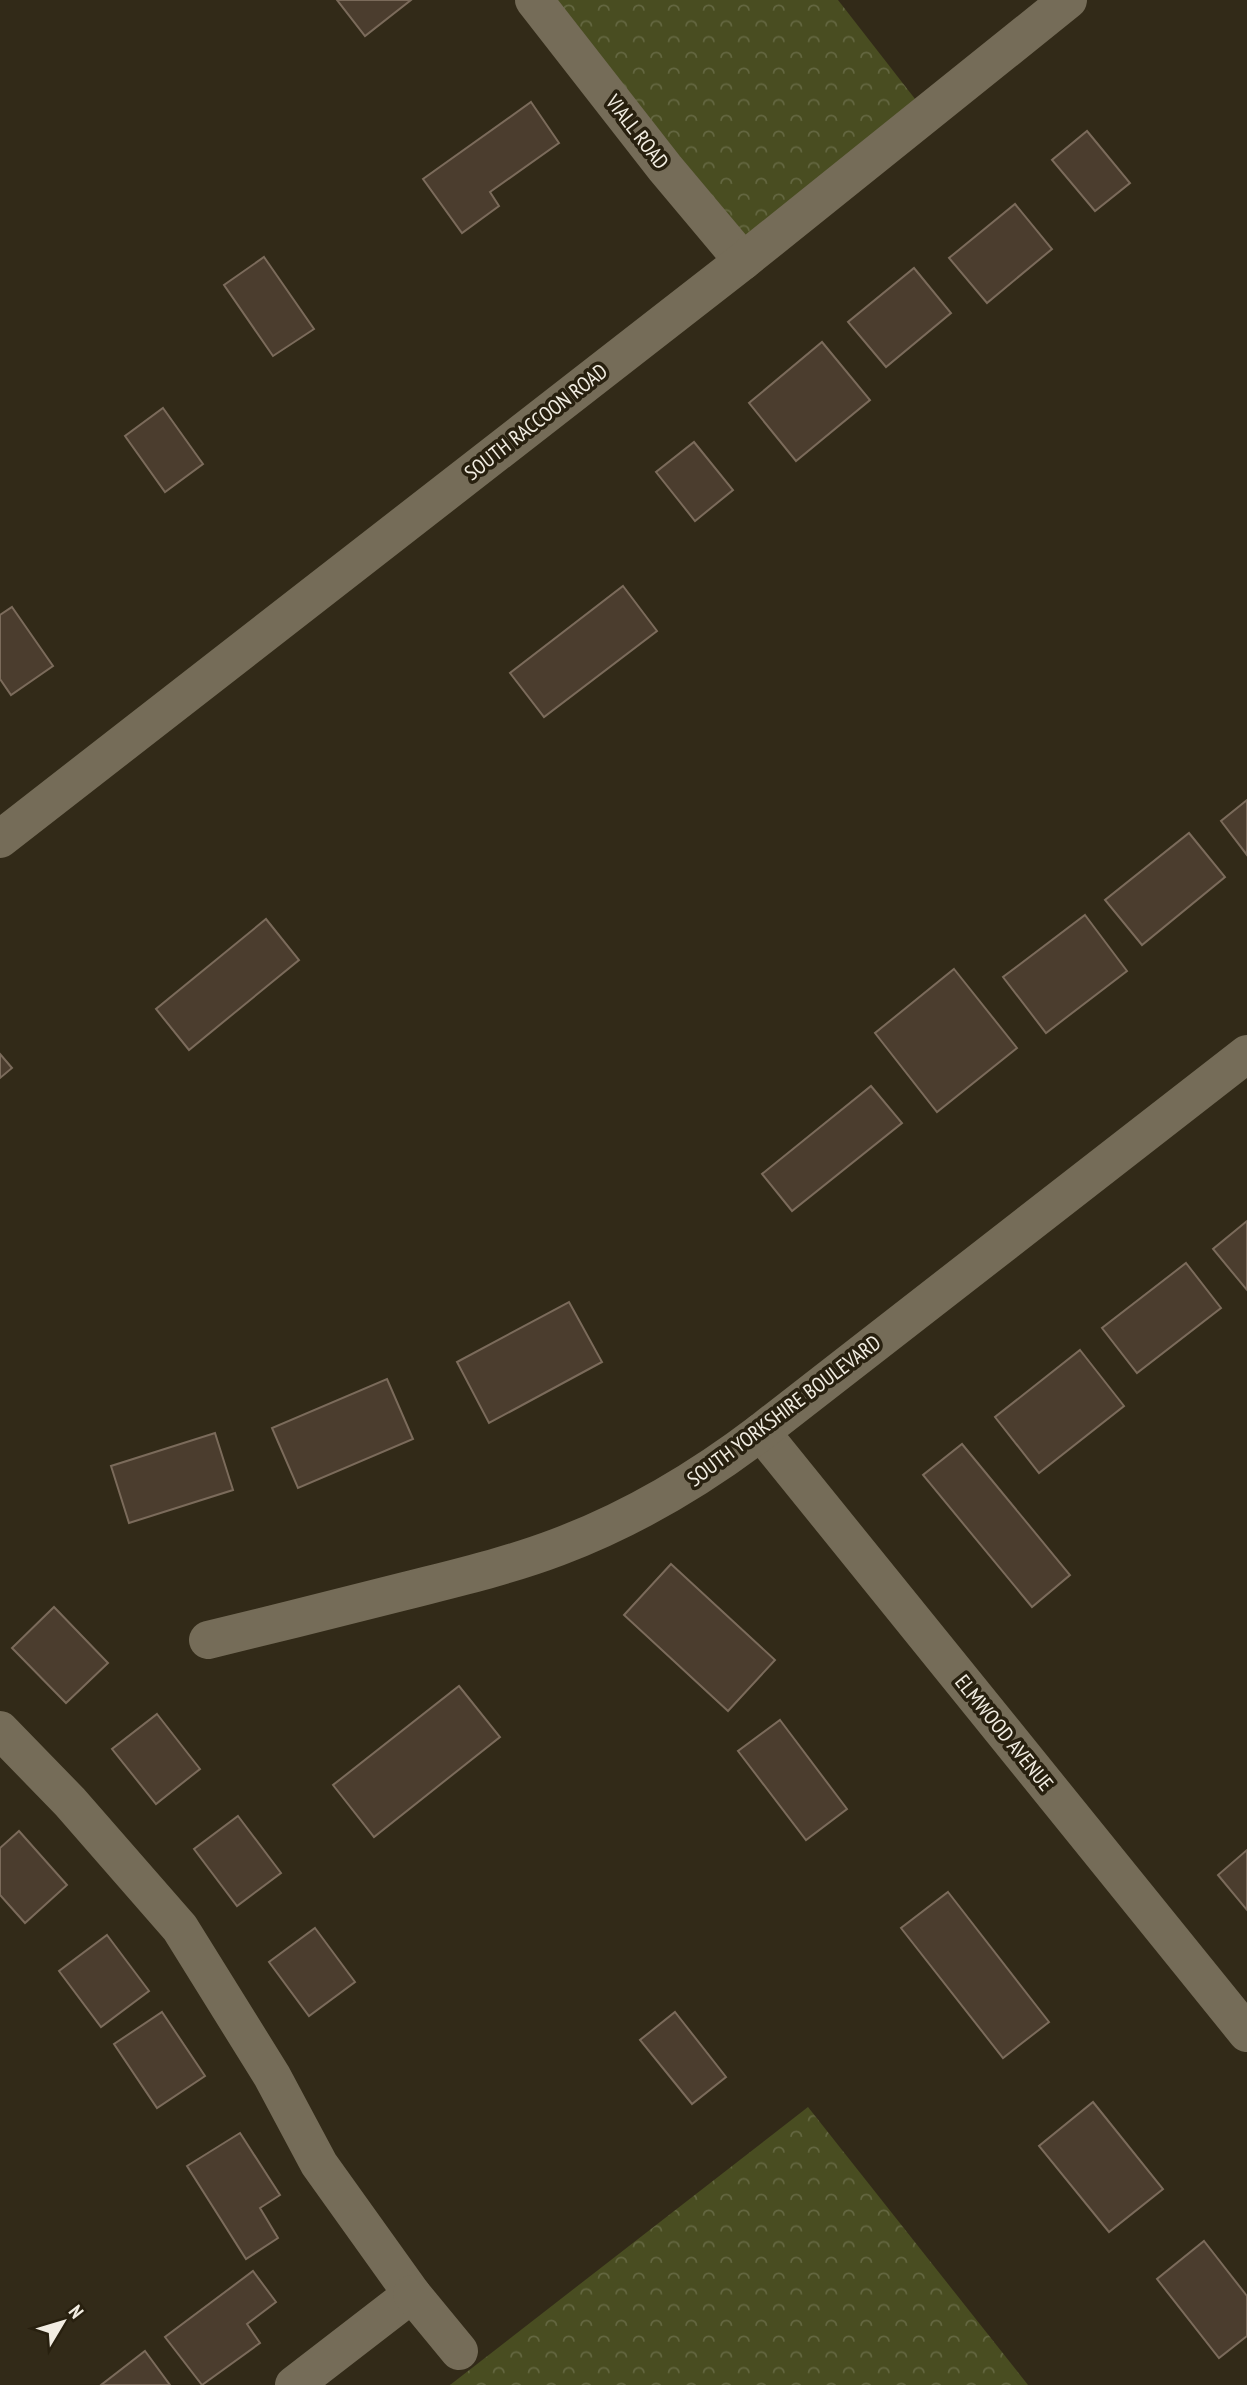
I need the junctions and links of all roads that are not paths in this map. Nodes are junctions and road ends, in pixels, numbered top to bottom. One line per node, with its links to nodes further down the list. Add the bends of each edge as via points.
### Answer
1 (534, 0): 3 (street, VIALL ROAD)
2 (1068, 0): 3 (street, SOUTH RACCOON ROAD)
3 (743, 261): 4 (street, SOUTH RACCOON ROAD)
4 (0, 838)
5 (1247, 1054): 6 (street, SOUTH YORKSHIRE BOULEVARD)
6 (761, 1432): 7 (street, SOUTH YORKSHIRE BOULEVARD, via 669,1495 558,1547 483,1571); 9 (street, ELMWOOD AVENUE)
7 (208, 1640)
8 (0, 1730): 10 (street, via 180,1928 272,2076 319,2164)
9 (1247, 2033)
10 (412, 2294): 11 (street); 12 (street)
11 (459, 2351)
12 (294, 2385)

